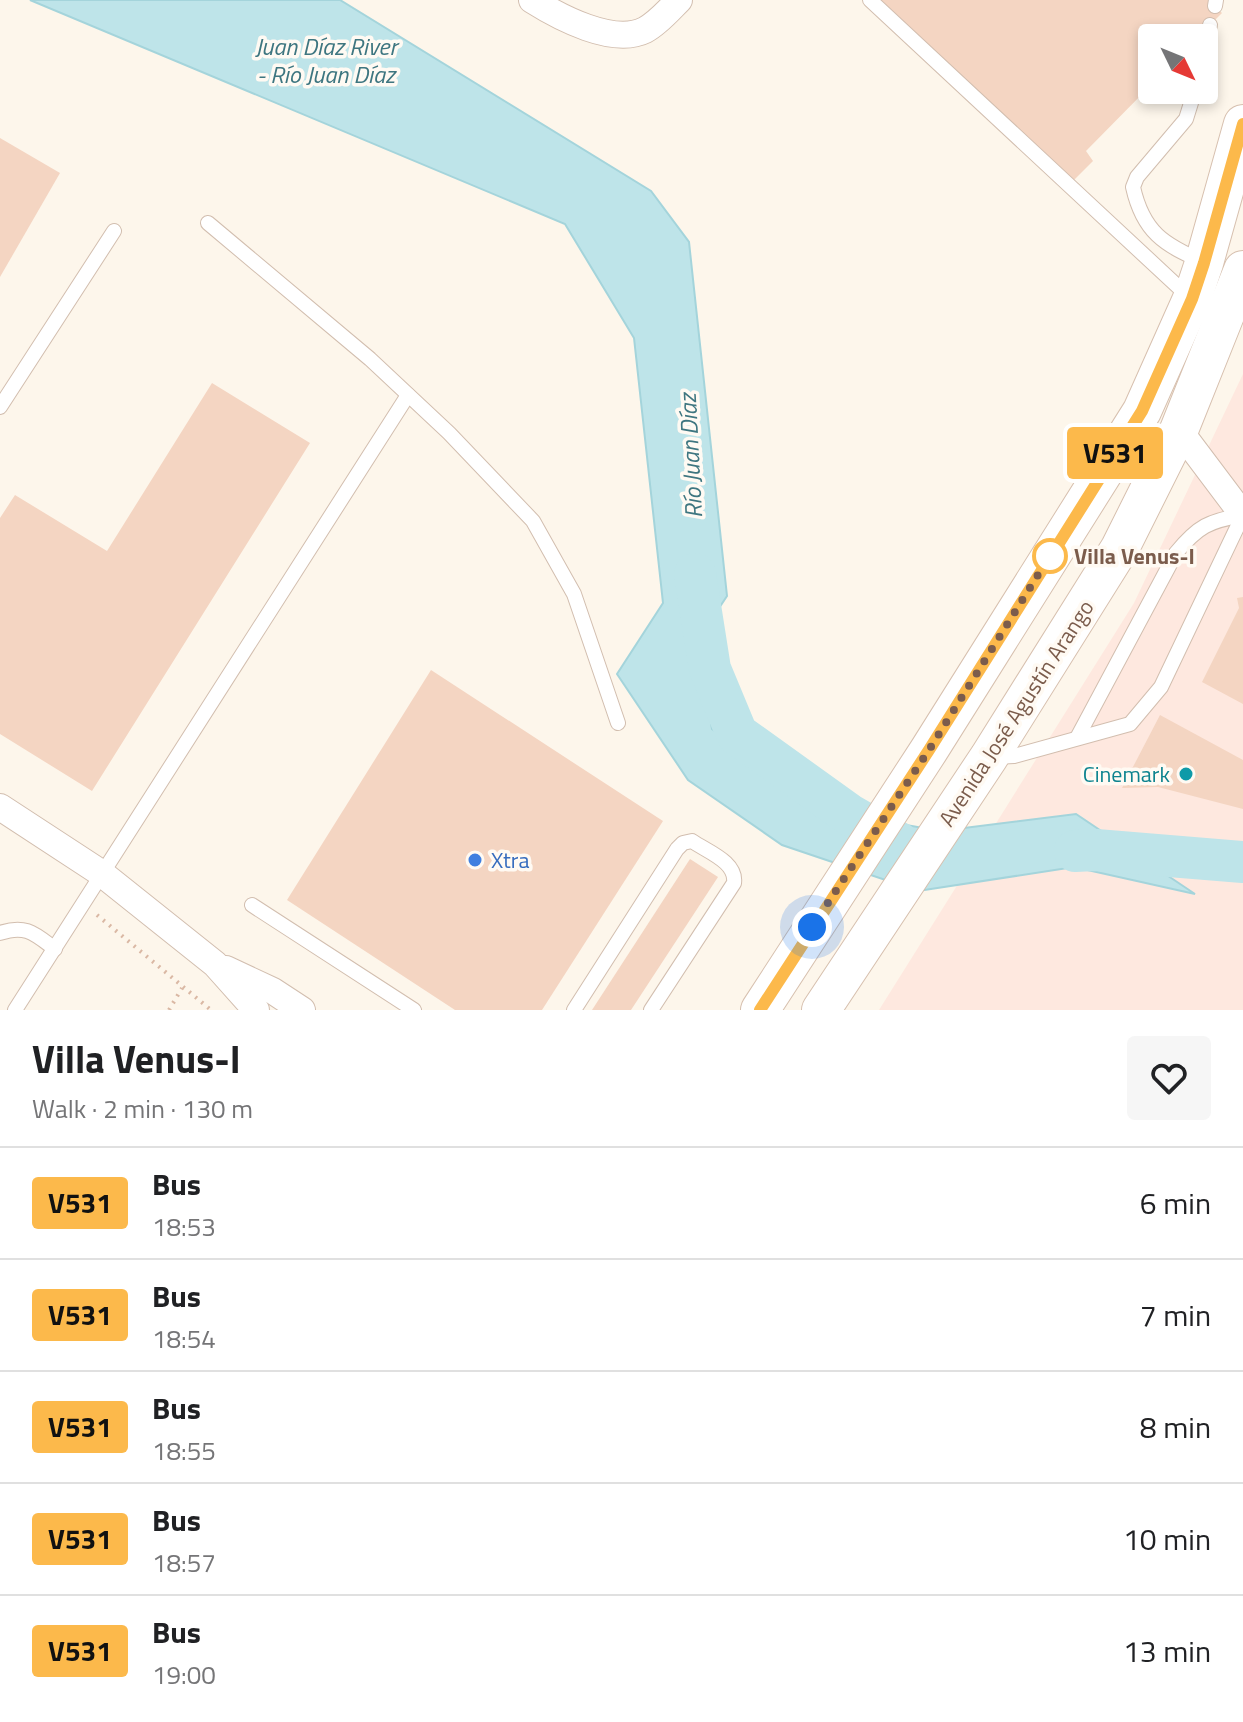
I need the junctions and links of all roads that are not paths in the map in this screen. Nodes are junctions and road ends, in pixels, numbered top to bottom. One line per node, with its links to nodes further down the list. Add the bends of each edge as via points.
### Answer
1 (532, 0): 2 (street, via 582,25 629,36 646,29)
2 (679, 0)
3 (870, 0): 10 (lane)
4 (1191, 104): 8 (lane, via 1186,119 1133,187 1144,220 1162,241)
5 (1243, 124): 8 (main road)
6 (208, 223): 11 (lane)
7 (114, 231): 12 (lane)
8 (1204, 263): 10 (main road)
9 (1241, 284): 13 (main road, Avenida José Agustín Arango)
10 (1184, 316): 13 (main road, via 1172,386); 14 (main road, via 1142,411)
11 (408, 395): 16 (lane, via 533,521 574,594); 20 (lane)
12 (0, 407)
13 (1179, 430): 14 (main road, via 1142,439); 15 (street); 18 (main road, Avenida José Agustín Arango, via 1120,548)
14 (1104, 470): 31 (main road)
15 (1243, 515): 17 (lane, via 1211,520 1176,553); 17 (lane, via 1161,687 1130,724)
16 (618, 723)
17 (1077, 738): 18 (lane)
18 (980, 770): 32 (main road, Avenida José Agustín Arango)
19 (0, 807): 20 (street)
20 (101, 873): 23 (lane); 24 (street)
21 (252, 905): 28 (lane)
22 (0, 933): 23 (lane, via 29,930)
23 (55, 949): 25 (lane)
24 (215, 964): 26 (street); 27 (street)
25 (15, 1010)
26 (256, 1010)
27 (302, 1010)
28 (414, 1010)
29 (574, 1010): 30 (lane, via 677,849 692,841 730,866 734,883)
30 (651, 1010)
31 (760, 1010)
32 (821, 1010)

